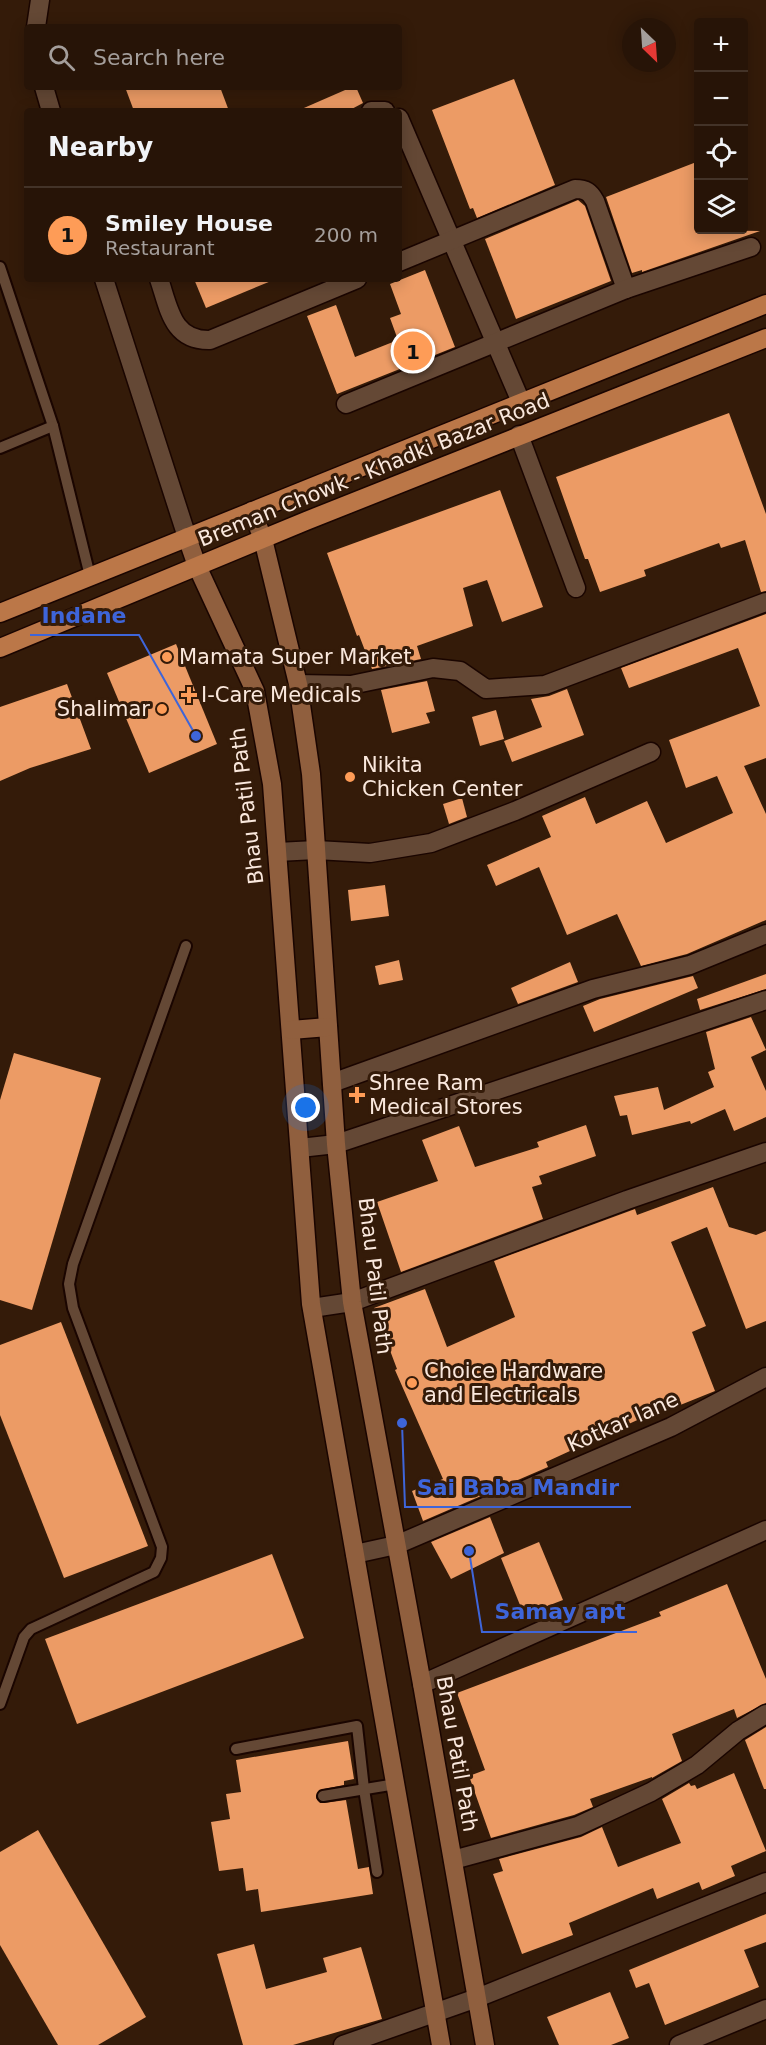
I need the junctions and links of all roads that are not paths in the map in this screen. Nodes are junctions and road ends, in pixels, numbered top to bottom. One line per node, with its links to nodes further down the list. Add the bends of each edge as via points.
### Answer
1 (40, 0): 2 (street)
2 (36, 24)
3 (45, 90): 4 (street)
4 (50, 108)
5 (402, 125): 6 (street)
6 (452, 240): 8 (street); 14 (street, via 582,189 595,201); 17 (street)
7 (751, 247): 14 (street)
8 (402, 261)
9 (0, 267): 20 (lane)
10 (105, 282): 24 (street)
11 (160, 282): 13 (street, via 175,323 190,338 199,340 210,340)
12 (342, 282): 13 (street)
13 (318, 287)
14 (626, 288): 17 (street)
15 (766, 304): 18 (main road, Breman Chowk - Khadki Bazar Road)
16 (766, 338): 21 (main road, Breman Chowk - Khadki Bazar Road)
17 (496, 342): 18 (street); 19 (street)
18 (521, 402): 23 (main road, Breman Chowk - Khadki Bazar Road)
19 (346, 404)
20 (54, 426): 22 (lane); 27 (lane)
21 (519, 435): 25 (main road, Breman Chowk - Khadki Bazar Road); 28 (street)
22 (0, 448)
23 (252, 510): 24 (main road, Breman Chowk - Khadki Bazar Road); 25 (main road, Bhau Patil Path)
24 (187, 537): 26 (main road, Bhau Patil Path); 27 (main road, Breman Chowk - Khadki Bazar Road)
25 (263, 539): 26 (main road, Breman Chowk - Khadki Bazar Road); 32 (main road, Bhau Patil Path)
26 (197, 566): 31 (main road, Breman Chowk - Khadki Bazar Road); 35 (main road, Bhau Patil Path, via 255,691 272,784)
27 (90, 576): 30 (main road, Breman Chowk - Khadki Bazar Road)
28 (576, 588)
29 (766, 602): 32 (street, via 545,685 486,689 460,671 433,668 351,685)
30 (0, 613)
31 (0, 648)
32 (297, 684): 34 (main road, Bhau Patil Path, via 311,774)
33 (651, 752): 34 (street, via 431,843 370,853)
34 (316, 850): 35 (street); 39 (main road, Bhau Patil Path)
35 (277, 852): 40 (main road, Bhau Patil Path)
36 (766, 934): 41 (street, via 690,965 593,989)
37 (186, 946): 52 (lane, via 69,1284 73,1308 162,1546 161,1558 154,1572 31,1629 24,1637)
38 (766, 1000): 42 (street)
39 (328, 1027): 40 (main road); 41 (main road, Bhau Patil Path)
40 (291, 1030): 43 (main road, Bhau Patil Path)
41 (332, 1083): 42 (main road, Bhau Patil Path)
42 (336, 1144): 43 (street); 45 (main road, Bhau Patil Path)
43 (300, 1148): 46 (main road, Bhau Patil Path)
44 (766, 1152): 45 (street)
45 (352, 1302): 46 (street); 49 (main road, Bhau Patil Path)
46 (312, 1308): 50 (main road, Bhau Patil Path)
47 (766, 1377): 49 (street, Kotkar lane, via 671,1427)
48 (766, 1530): 51 (street)
49 (396, 1545): 50 (street, Kotkar lane); 51 (main road, Bhau Patil Path)
50 (355, 1554): 55 (main road, Bhau Patil Path)
51 (422, 1684): 58 (main road, Bhau Patil Path)
52 (0, 1704)
53 (766, 1714): 58 (street, via 697,1765 651,1792 578,1826)
54 (236, 1749): 56 (lane, via 357,1726)
55 (396, 1784): 56 (lane); 63 (main road, Bhau Patil Path)
56 (364, 1789): 57 (lane); 59 (lane)
57 (323, 1796)
58 (453, 1860): 61 (main road, Bhau Patil Path)
59 (377, 1872)
60 (766, 1882): 61 (street)
61 (477, 1998): 63 (street); 66 (main road, Bhau Patil Path)
62 (766, 2009): 67 (street)
63 (436, 2013): 64 (street); 65 (main road, Bhau Patil Path)
64 (343, 2045)
65 (441, 2045)
66 (485, 2045)
67 (679, 2045)

